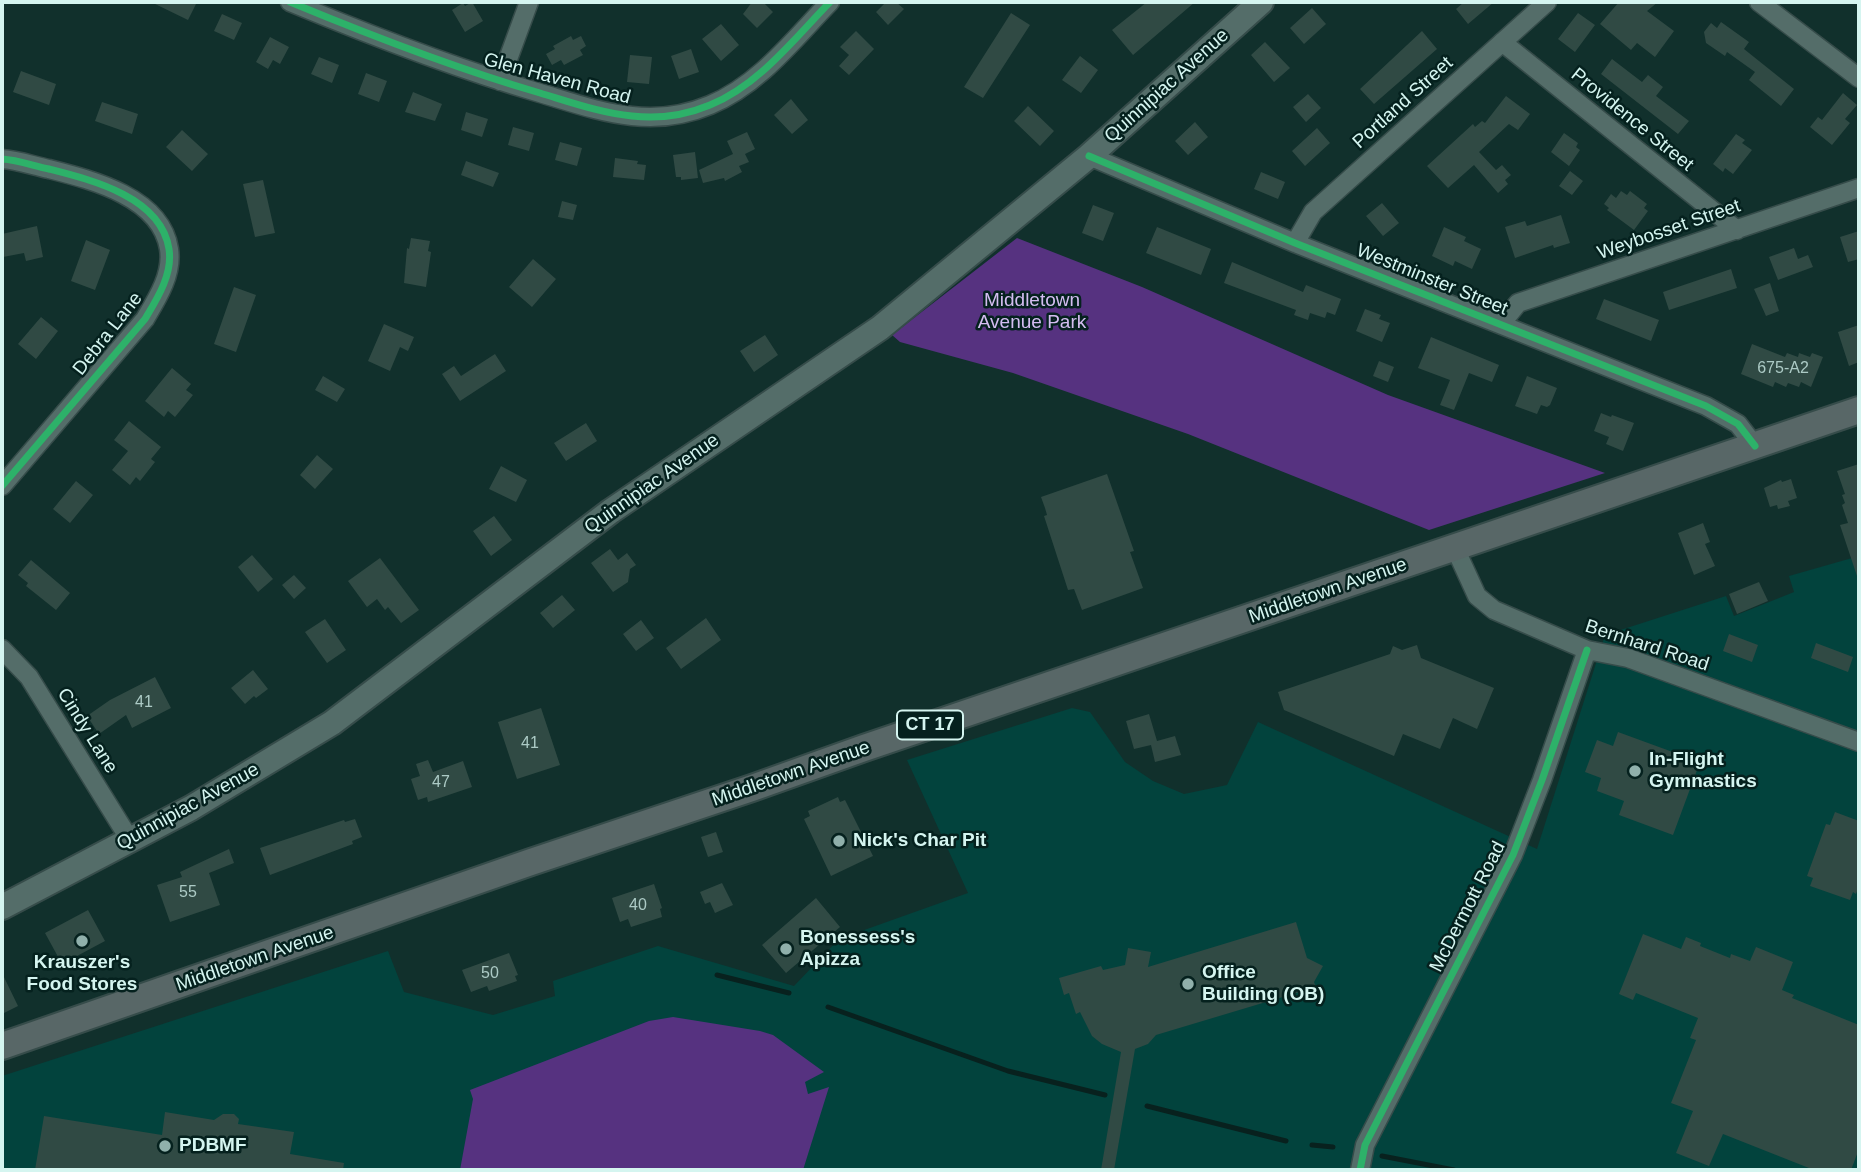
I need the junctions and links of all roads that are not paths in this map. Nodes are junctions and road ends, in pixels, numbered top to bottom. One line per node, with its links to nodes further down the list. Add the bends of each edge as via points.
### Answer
1 (290, 2): 9 (street, Glen Haven Road)
2 (529, 2): 9 (street)
3 (830, 2): 9 (street, Glen Haven Road, via 749,83 691,112 631,116)
4 (1261, 2): 10 (main road, Quinnipiac Avenue)
5 (1547, 2): 7 (street, Portland Street)
6 (1759, 2): 8 (street)
7 (1502, 42): 13 (street, Providence Street); 14 (street, Portland Street, via 1313,212)
8 (1859, 78)
9 (500, 81)
10 (1089, 156): 14 (street, Westminster Street); 23 (main road, Quinnipiac Avenue, via 880,328 611,511 332,723)
11 (2, 159): 18 (street, Debra Lane, via 73,175 139,204 159,224 169,248 169,267 145,319)
12 (1859, 188): 13 (street, Weybosset Street)
13 (1737, 230): 15 (street, Weybosset Street, via 1518,303)
14 (1295, 243): 15 (street, Westminster Street)
15 (1500, 324): 17 (street, Westminster Street, via 1706,406 1738,424)
16 (1859, 410): 17 (main road, Middletown Avenue / CT 17)
17 (1755, 446): 19 (main road, Middletown Avenue / CT 17)
18 (2, 486)
19 (1455, 548): 21 (street, Bernhard Road, via 1485,604); 25 (main road, Middletown Avenue / CT 17)
20 (2, 649): 23 (street, Cindy Lane, via 29,677)
21 (1587, 650): 22 (street, Bernhard Road, via 1628,658); 26 (street, McDermott Road, via 1513,855 1365,1145)
22 (1859, 742)
23 (130, 840): 24 (main road, Quinnipiac Avenue)
24 (2, 907)
25 (2, 1046)
26 (1360, 1170)

